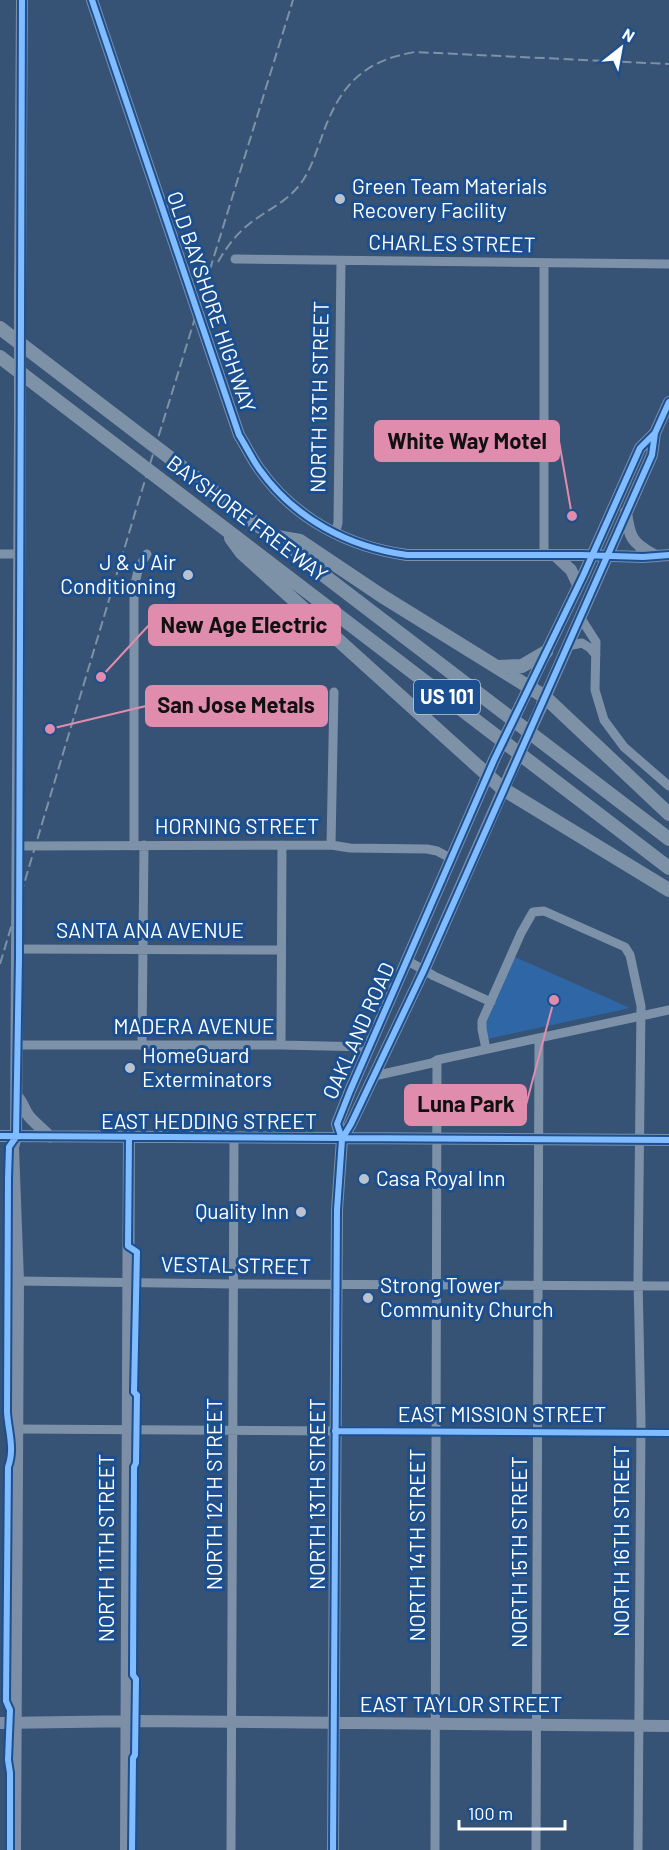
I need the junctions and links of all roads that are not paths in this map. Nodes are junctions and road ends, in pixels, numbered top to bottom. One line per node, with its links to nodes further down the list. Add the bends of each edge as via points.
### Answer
1 (22, 0): 16 (main road, bridge)
2 (92, 0): 13 (main road, OLD BAYSHORE HIGHWAY, via 239,435 259,470 290,504)
3 (235, 260): 4 (street, CHARLES STREET)
4 (341, 261): 5 (street, CHARLES STREET); 13 (street, NORTH 13TH STREET)
5 (544, 263): 6 (street, CHARLES STREET); 18 (street)
6 (669, 264)
7 (0, 328): 14 (highway, BAYSHORE FREEWAY / US 101)
8 (0, 357): 12 (highway, BAYSHORE FREEWAY / US 101)
9 (669, 402): 10 (main road, OAKLAND ROAD)
10 (655, 433): 11 (main road, OAKLAND ROAD, via 652,455); 21 (main road, OAKLAND ROAD, via 640,448)
11 (626, 512): 19 (main road, via 633,540); 22 (main road, OAKLAND ROAD)
12 (224, 527): 32 (highway, via 242,553); 43 (highway, BAYSHORE FREEWAY / US 101)
13 (335, 534): 18 (main road, OLD BAYSHORE HIGHWAY, via 381,552 432,556)
14 (274, 537): 28 (highway, via 300,541); 36 (highway, BAYSHORE FREEWAY / US 101)
15 (0, 554): 16 (street)
16 (20, 554): 40 (main road)
17 (147, 554): 41 (street, via 134,587)
18 (549, 555): 21 (main road, OLD BAYSHORE HIGHWAY); 23 (main road, via 569,568)
19 (654, 555): 20 (main road, OLD BAYSHORE HIGHWAY); 22 (main road, OLD BAYSHORE HIGHWAY)
20 (669, 555)
21 (591, 556): 22 (main road, OLD BAYSHORE HIGHWAY); 23 (main road, OAKLAND ROAD)
22 (608, 556): 24 (main road, OAKLAND ROAD)
23 (578, 585): 26 (main road, OAKLAND ROAD)
24 (580, 617): 25 (main road, OAKLAND ROAD); 27 (street, via 596,642)
25 (568, 646): 27 (street, via 582,643); 31 (main road, OAKLAND ROAD)
26 (546, 652): 28 (highway, via 522,666); 29 (main road, OAKLAND ROAD)
27 (596, 655): 33 (street, via 595,690 608,727 624,747)
28 (497, 667): 29 (highway)
29 (527, 690): 31 (highway); 32 (main road, OAKLAND ROAD, bridge)
30 (334, 692): 39 (street)
31 (543, 701): 34 (main road, OAKLAND ROAD, bridge); 35 (highway)
32 (488, 777): 34 (highway); 42 (main road, OAKLAND ROAD)
33 (669, 786)
34 (503, 789): 44 (highway); 49 (main road, OAKLAND ROAD)
35 (669, 814)
36 (669, 839)
37 (144, 845): 38 (street, HORNING STREET); 41 (street, HORNING STREET); 46 (street)
38 (282, 845): 39 (street, HORNING STREET); 47 (street)
39 (331, 845): 42 (street, HORNING STREET, via 427,849)
40 (18, 846): 41 (street, HORNING STREET); 45 (main road)
41 (134, 846)
42 (452, 860): 48 (main road, OAKLAND ROAD)
43 (669, 868)
44 (669, 890)
45 (19, 949): 46 (street, SANTA ANA AVENUE); 54 (main road)
46 (142, 949): 47 (street, SANTA ANA AVENUE); 55 (street)
47 (281, 950): 56 (street)
48 (408, 961): 49 (street); 57 (main road, OAKLAND ROAD)
49 (424, 970): 50 (street); 60 (main road, OAKLAND ROAD)
50 (491, 1002): 52 (street, NORTH 16TH STREET, via 530,916 538,910 625,947 630,955); 58 (street, via 482,1022)
51 (669, 1010): 52 (street)
52 (641, 1016): 53 (street); 70 (street, NORTH 16TH STREET)
53 (538, 1038): 58 (street); 69 (street, NORTH 15TH STREET)
54 (17, 1045): 55 (street, MADERA AVENUE); 61 (main road)
55 (142, 1045): 56 (street, MADERA AVENUE)
56 (281, 1045): 57 (street, MADERA AVENUE)
57 (370, 1047): 68 (main road, OAKLAND ROAD, via 337,1124)
58 (486, 1049): 59 (street)
59 (437, 1060): 60 (street); 67 (street, NORTH 14TH STREET)
60 (374, 1076): 68 (main road, OAKLAND ROAD)
61 (17, 1097): 63 (main road); 64 (main road)
62 (0, 1136): 63 (main road, EAST HEDDING STREET)
63 (16, 1137): 64 (main road, EAST HEDDING STREET); 72 (main road, via 13,1147)
64 (50, 1137): 65 (main road, EAST HEDDING STREET)
65 (129, 1137): 66 (main road, EAST HEDDING STREET); 73 (main road, NORTH 11TH STREET)
66 (234, 1138): 68 (main road, EAST HEDDING STREET); 74 (street, NORTH 12TH STREET)
67 (437, 1138): 68 (main road, EAST HEDDING STREET); 69 (main road, EAST HEDDING STREET); 76 (street, NORTH 14TH STREET)
68 (342, 1139): 75 (main road, NORTH 13TH STREET)
69 (539, 1139): 70 (main road, EAST HEDDING STREET); 78 (street, NORTH 15TH STREET)
70 (639, 1140): 71 (main road, EAST HEDDING STREET); 77 (street, NORTH 16TH STREET)
71 (669, 1140)
72 (18, 1281): 73 (street, VESTAL STREET); 80 (main road)
73 (129, 1283): 74 (street, VESTAL STREET); 81 (main road, NORTH 11TH STREET)
74 (234, 1284): 75 (street, VESTAL STREET); 82 (street, NORTH 12TH STREET)
75 (335, 1285): 76 (street, VESTAL STREET); 83 (main road, NORTH 13TH STREET)
76 (437, 1285): 78 (street, VESTAL STREET); 84 (street, NORTH 14TH STREET)
77 (639, 1285): 78 (street, VESTAL STREET); 79 (street, VESTAL STREET); 86 (street, NORTH 16TH STREET)
78 (539, 1286): 85 (street, NORTH 15TH STREET)
79 (669, 1286)
80 (18, 1430): 81 (street, EAST MISSION STREET); 89 (main road)
81 (127, 1430): 82 (street, EAST MISSION STREET); 88 (main road, NORTH 11TH STREET)
82 (233, 1431): 83 (street, EAST MISSION STREET); 91 (street, NORTH 12TH STREET)
83 (335, 1431): 84 (street, EAST MISSION STREET); 92 (main road, NORTH 13TH STREET)
84 (437, 1431): 85 (street, EAST MISSION STREET); 93 (street, NORTH 14TH STREET)
85 (538, 1432): 86 (street, EAST MISSION STREET); 94 (street, NORTH 15TH STREET)
86 (640, 1433): 87 (street, EAST MISSION STREET); 95 (street, NORTH 16TH STREET)
87 (669, 1433)
88 (126, 1721): 89 (main road, EAST TAYLOR STREET); 91 (main road, EAST TAYLOR STREET); 98 (main road, NORTH 11TH STREET)
89 (16, 1722): 90 (main road, EAST TAYLOR STREET); 97 (main road)
90 (0, 1723)
91 (232, 1723): 92 (main road, EAST TAYLOR STREET); 99 (street, NORTH 12TH STREET)
92 (334, 1724): 93 (main road, EAST TAYLOR STREET); 100 (main road, NORTH 13TH STREET)
93 (435, 1724): 94 (main road, EAST TAYLOR STREET); 101 (street, NORTH 14TH STREET)
94 (537, 1725): 95 (main road, EAST TAYLOR STREET); 102 (street, NORTH 15TH STREET)
95 (639, 1726): 96 (main road, EAST TAYLOR STREET); 103 (street, NORTH 16TH STREET)
96 (669, 1726)
97 (15, 1850)
98 (126, 1850)
99 (231, 1850)
100 (333, 1850)
101 (435, 1850)
102 (536, 1850)
103 (638, 1850)

